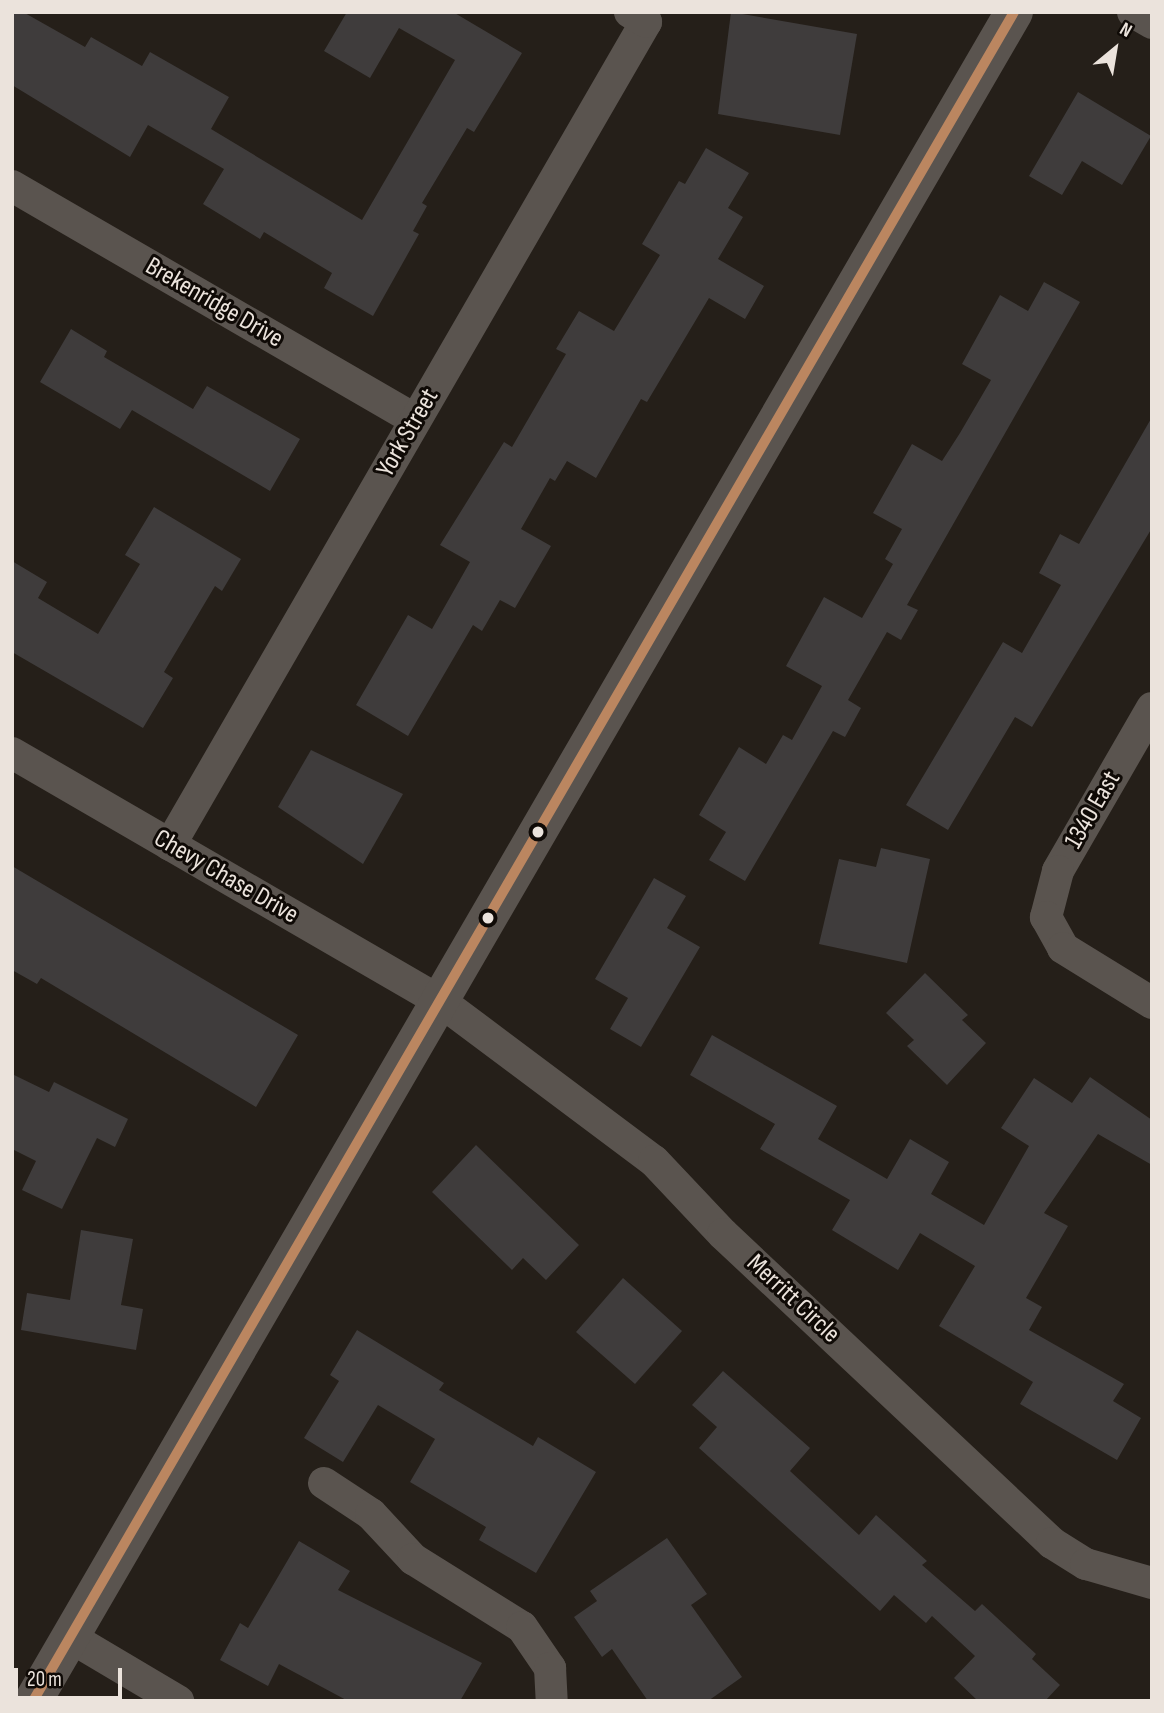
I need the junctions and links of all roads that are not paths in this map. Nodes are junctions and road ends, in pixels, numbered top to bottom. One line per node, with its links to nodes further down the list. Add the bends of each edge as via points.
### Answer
1 (1014, 12): 10 (main road)
2 (1133, 12): 4 (street)
3 (638, 17): 6 (street, York Street)
4 (1152, 23)
5 (12, 186): 6 (street, Brekenridge Drive)
6 (415, 420): 9 (street, York Street)
7 (1152, 708): 11 (street, 1340 East, via 1058,871 1046,917 1063,948)
8 (12, 753): 9 (street, Chevy Chase Drive)
9 (170, 845): 10 (street, Chevy Chase Drive)
10 (440, 1001): 13 (street, Merritt Circle, via 654,1161 723,1234 1052,1543 1086,1564); 14 (main road)
11 (1152, 1003)
12 (324, 1483): 17 (street, via 371,1514 413,1559 522,1627 550,1668)
13 (1152, 1583)
14 (70, 1637): 15 (main road); 16 (street)
15 (33, 1701)
16 (178, 1701)
17 (552, 1701)

